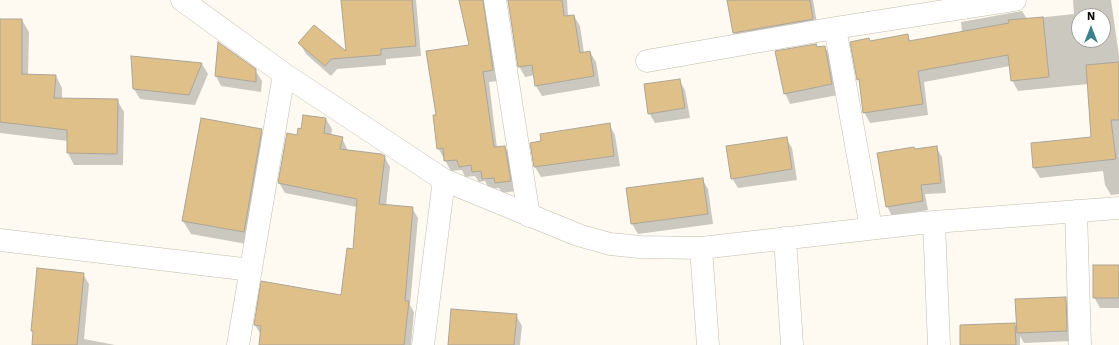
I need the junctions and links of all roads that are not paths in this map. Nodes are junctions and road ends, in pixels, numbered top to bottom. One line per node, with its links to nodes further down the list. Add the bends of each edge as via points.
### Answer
1 (182, 0): 6 (street)
2 (495, 0): 10 (street)
3 (1015, 0): 4 (street)
4 (835, 28): 5 (street); 12 (street)
5 (647, 61)
6 (284, 74): 7 (street); 16 (street)
7 (444, 180): 10 (street); 18 (street)
8 (1119, 208): 9 (street)
9 (1076, 211): 11 (street); 22 (street)
10 (529, 216): 15 (street, via 610,244)
11 (934, 222): 12 (street); 21 (street)
12 (871, 228): 13 (street)
13 (785, 238): 15 (street); 20 (street)
14 (0, 240): 16 (street)
15 (701, 248): 19 (street)
16 (251, 270): 17 (street)
17 (238, 345)
18 (423, 345)
19 (708, 345)
20 (792, 345)
21 (939, 345)
22 (1080, 345)

